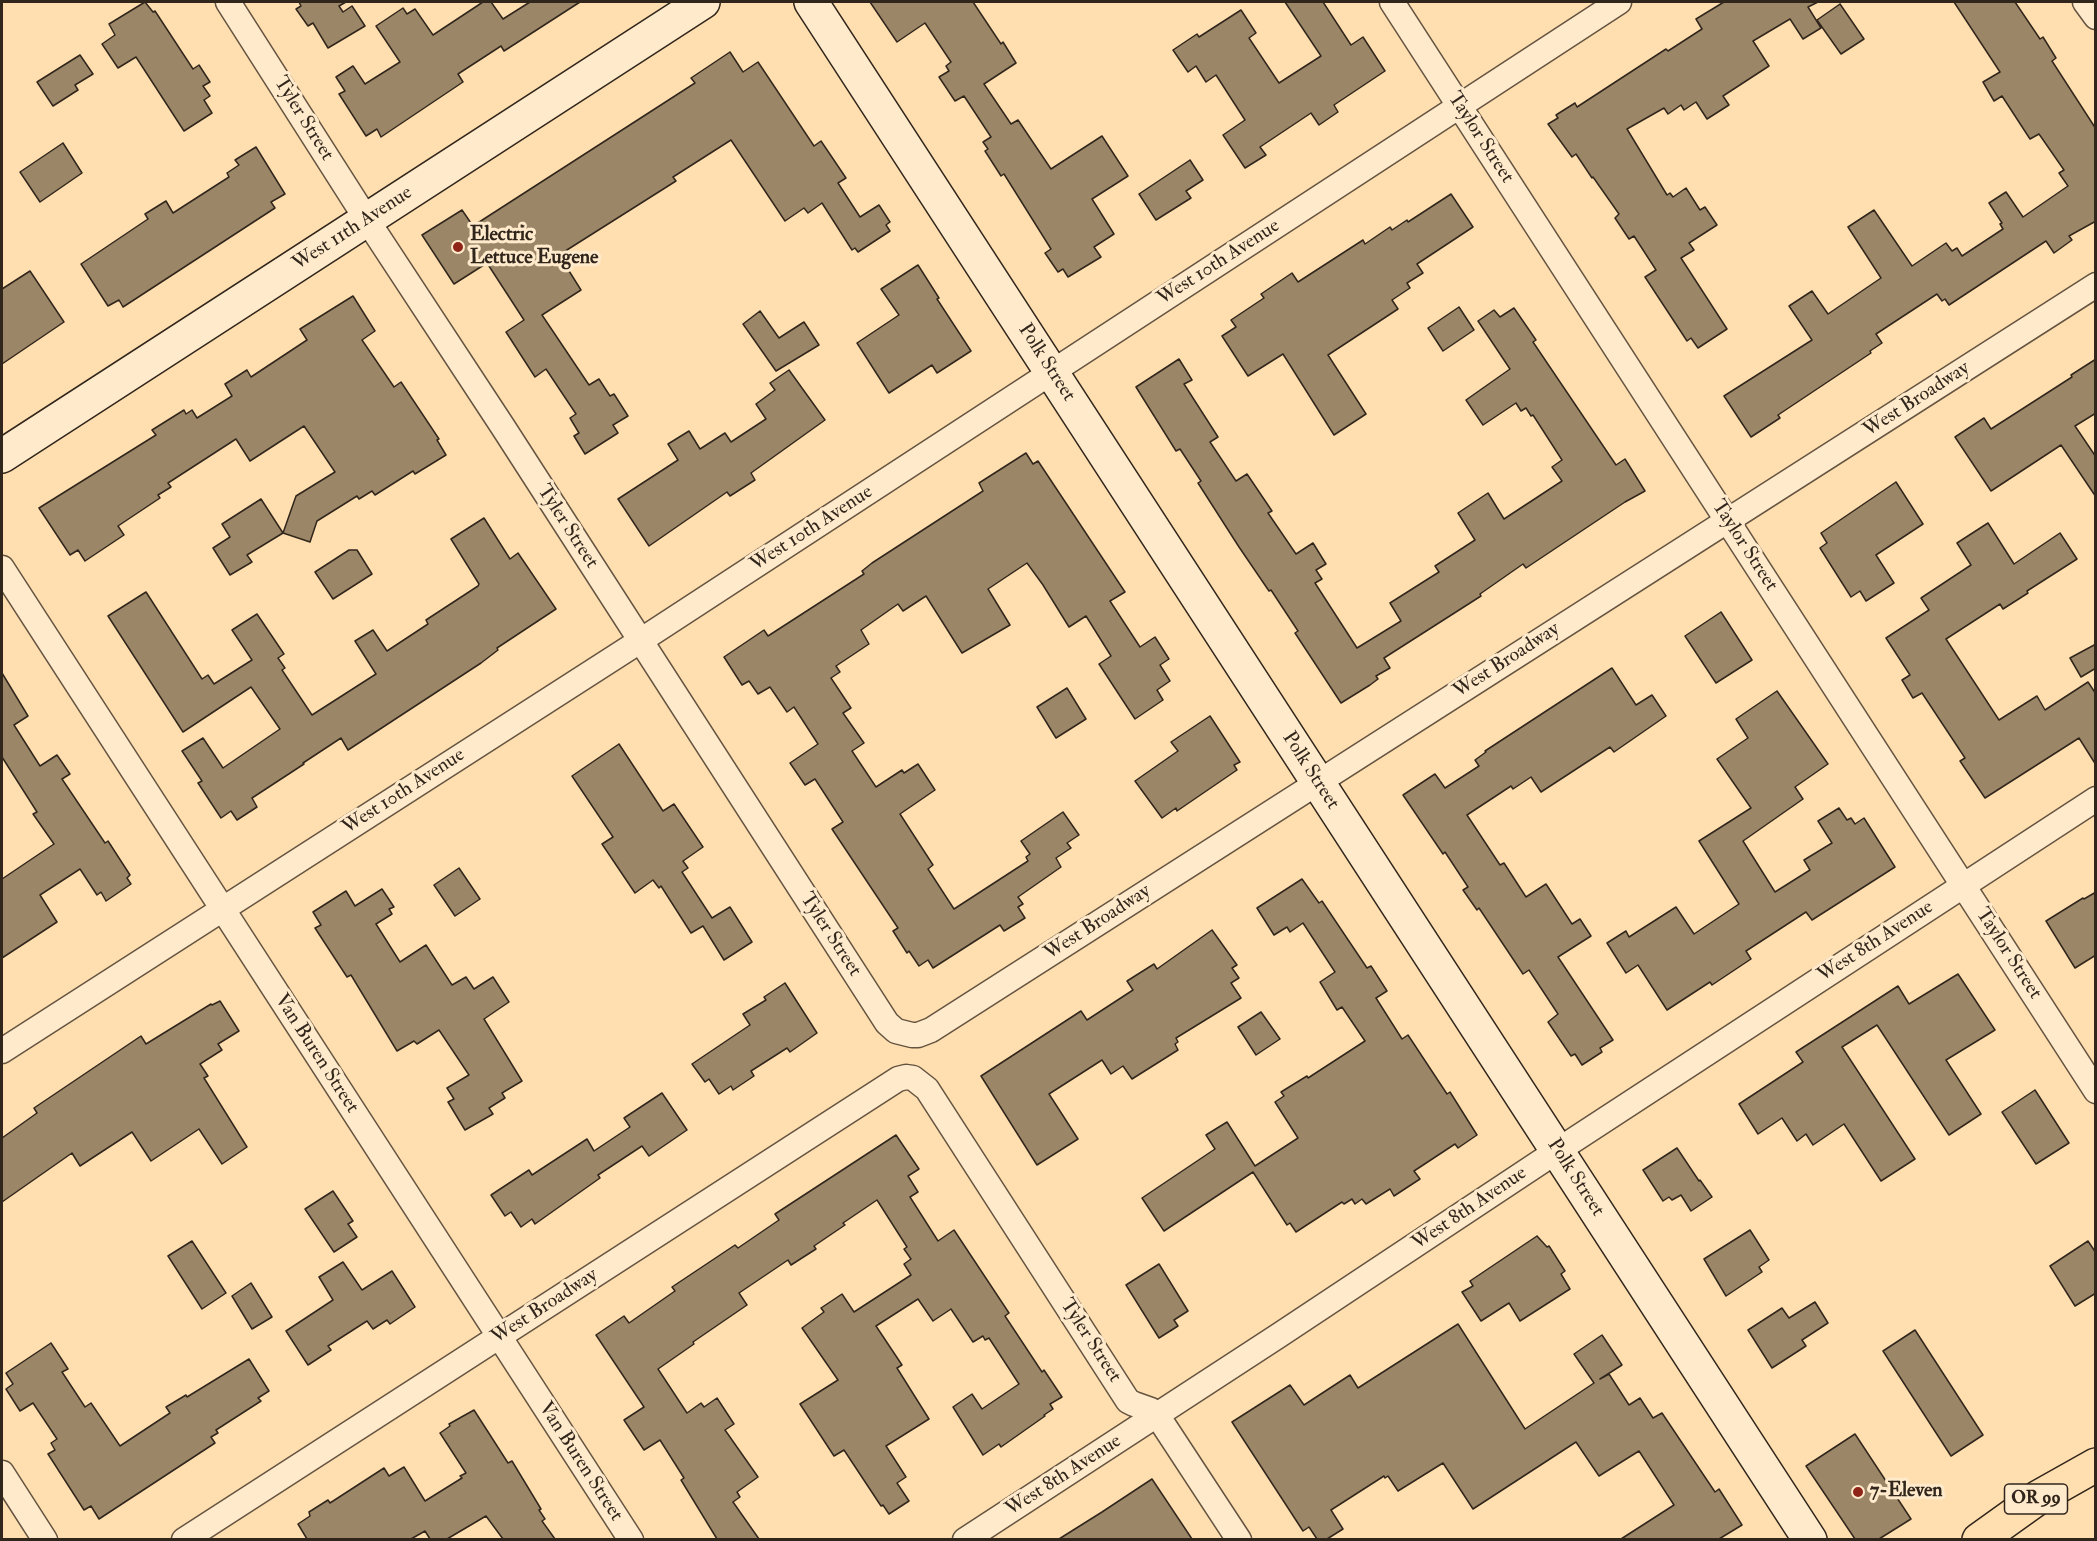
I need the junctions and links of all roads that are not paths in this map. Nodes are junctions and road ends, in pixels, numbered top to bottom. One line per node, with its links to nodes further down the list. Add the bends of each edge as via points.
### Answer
1 (228, 2): 9 (street, Tyler Street)
2 (704, 2): 9 (street, West 11th Avenue)
3 (811, 2): 11 (street, Polk Street)
4 (1392, 2): 8 (street, Taylor Street)
5 (1619, 2): 8 (street, West 10th Avenue)
6 (2085, 2): 7 (street)
7 (2096, 17)
8 (1460, 106): 11 (street, West 10th Avenue); 13 (street, Taylor Street)
9 (367, 220): 12 (street, West 11th Avenue); 15 (street, Tyler Street)
10 (2096, 285): 13 (street, West Broadway)
11 (1052, 372): 15 (street, West 10th Avenue); 16 (street, Polk Street)
12 (2, 456)
13 (1727, 520): 16 (street, West Broadway); 18 (street, Taylor Street)
14 (2, 568): 19 (street, Van Buren Street)
15 (640, 641): 19 (street, West 10th Avenue); 20 (street, Tyler Street, via 887,1023 896,1031)
16 (1318, 782): 20 (street, West Broadway); 24 (street, Polk Street)
17 (2096, 799): 18 (street, West 8th Avenue)
18 (1963, 886): 23 (street, Taylor Street); 24 (street, West 8th Avenue)
19 (222, 909): 21 (street, West 10th Avenue); 25 (street, Van Buren Street)
20 (918, 1035)
21 (2, 1051)
22 (906, 1077): 25 (street, West Broadway); 26 (street, Tyler Street, via 914,1078 927,1089 1128,1401)
23 (2096, 1091)
24 (1557, 1150): 26 (street, West 8th Avenue); 34 (street, Polk Street)
25 (499, 1337): 30 (street, West Broadway); 31 (street, Van Buren Street)
26 (1157, 1415): 32 (street, West 8th Avenue); 33 (street)
27 (2096, 1465): 35 (main road, OR 99, via 2039,1497)
28 (2, 1473): 29 (street)
29 (45, 1539)
30 (184, 1539)
31 (631, 1539)
32 (965, 1539)
33 (1239, 1539)
34 (1810, 1539)
35 (1979, 1539)

